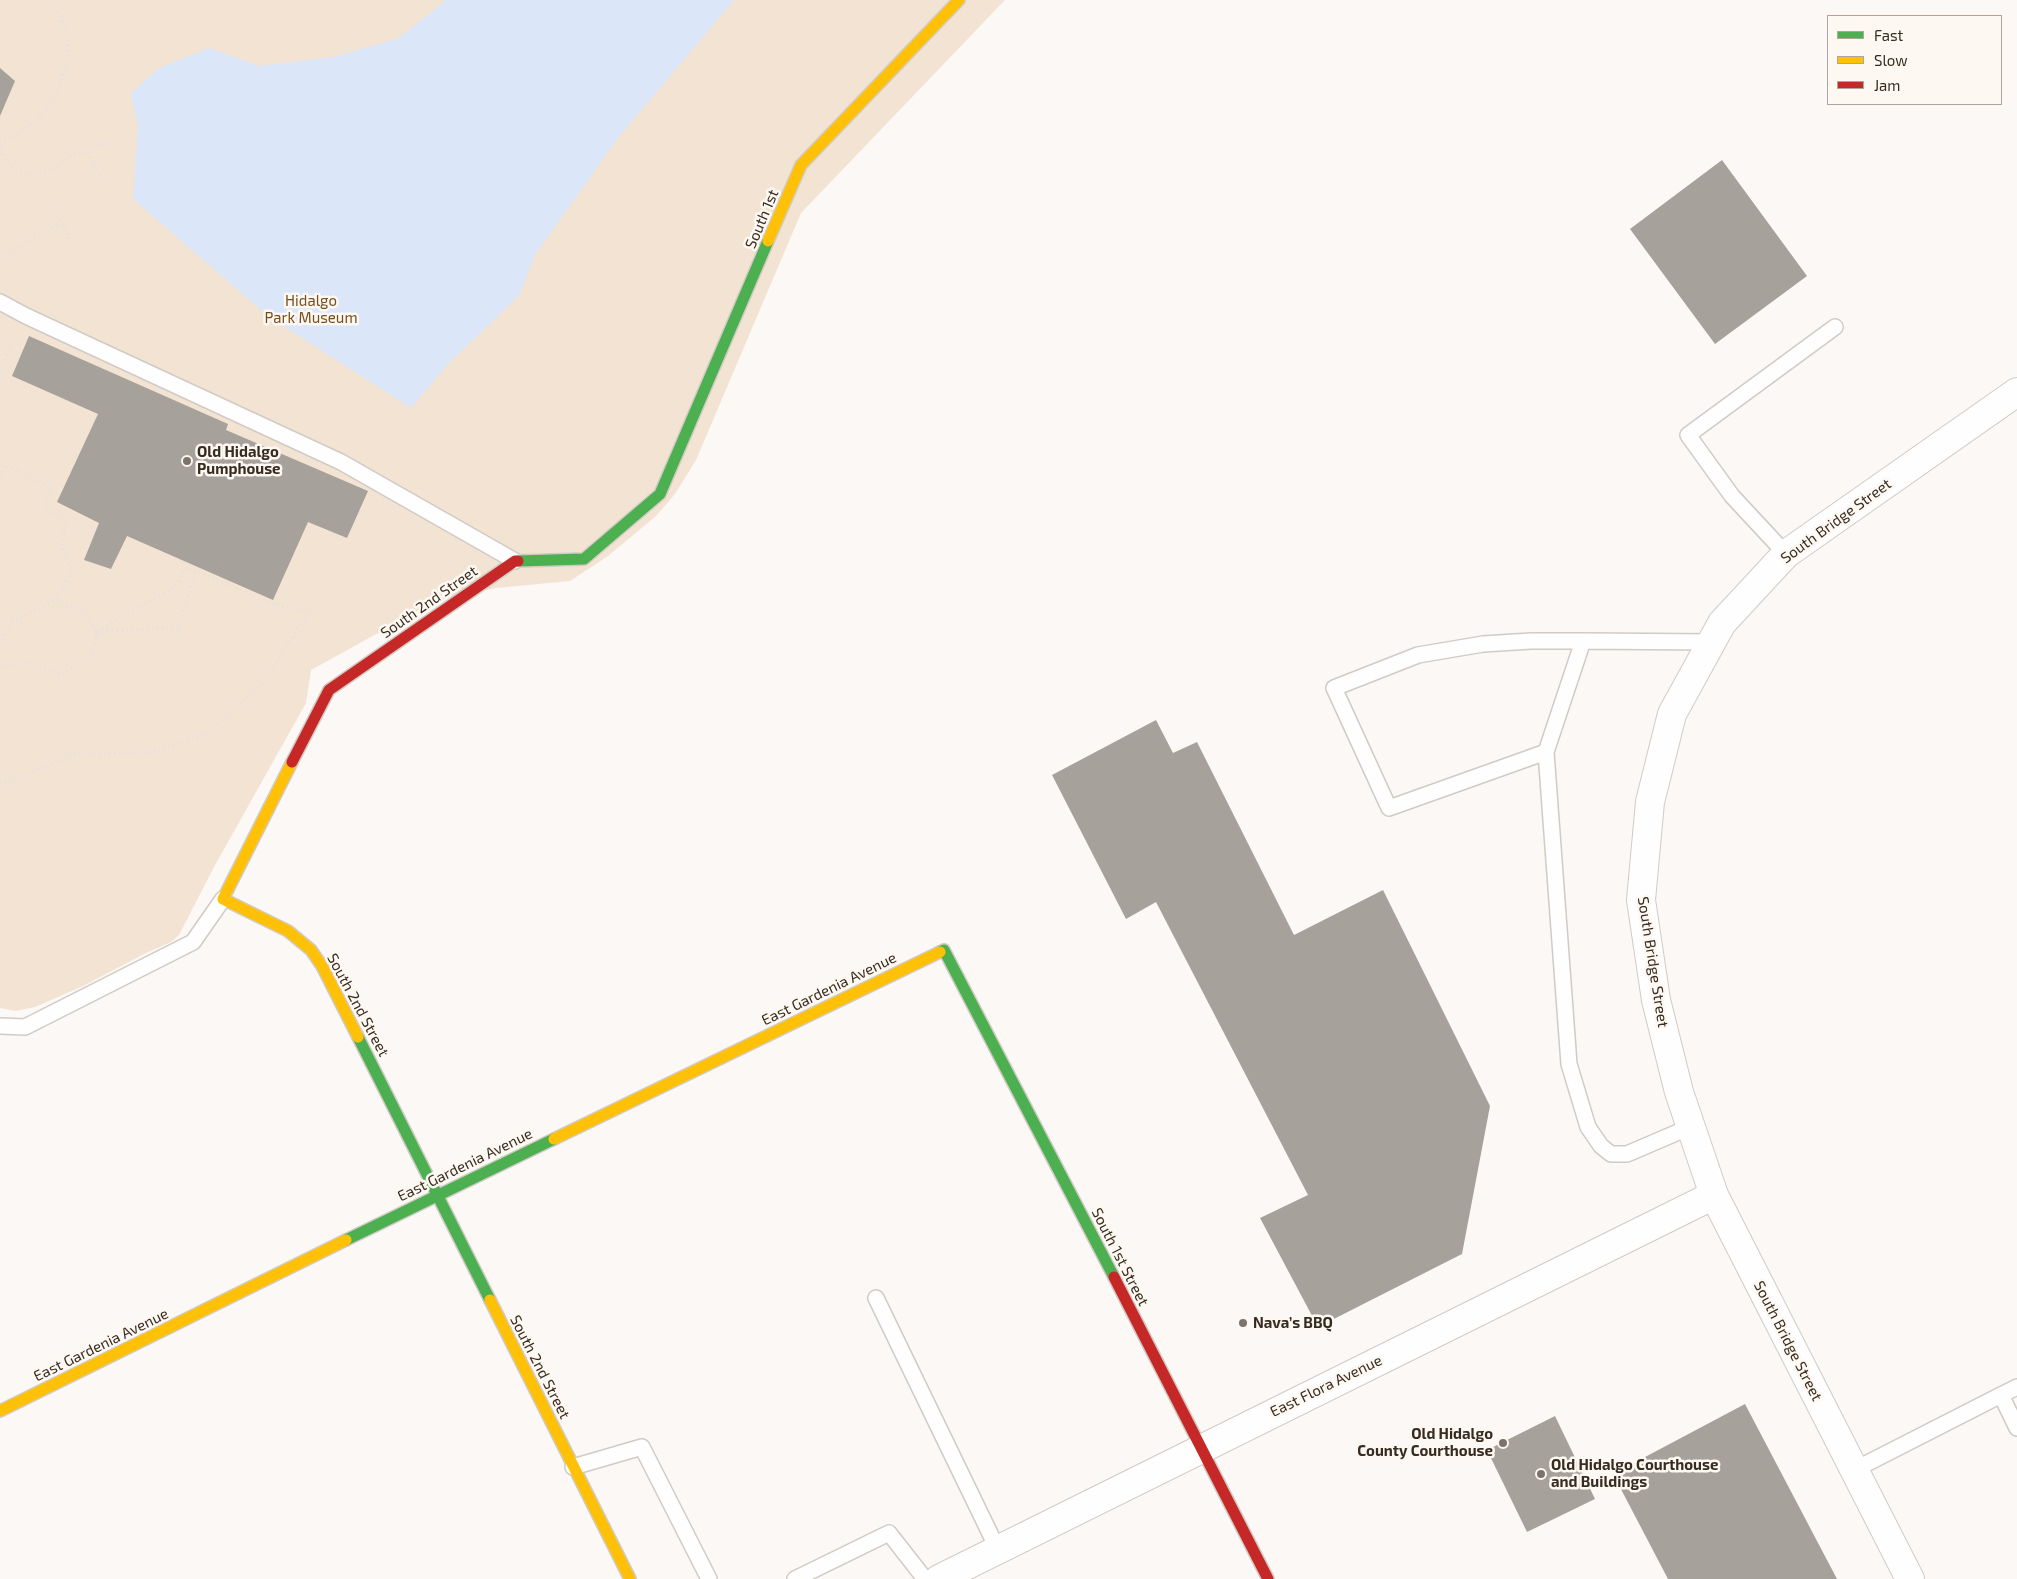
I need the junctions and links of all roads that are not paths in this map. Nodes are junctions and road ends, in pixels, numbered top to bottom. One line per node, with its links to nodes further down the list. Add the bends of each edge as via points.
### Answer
1 (959, 0): 6 (street, South 1st, via 801,165 660,494 584,559)
2 (0, 302): 6 (lane, via 341,462)
3 (1835, 327): 5 (lane, via 1688,435 1732,496)
4 (2017, 392): 5 (street, South Bridge Street)
5 (1786, 554): 8 (street, South Bridge Street, via 1722,623)
6 (515, 561): 10 (street, South 2nd Street, via 328,690)
7 (1583, 641): 8 (lane); 9 (lane); 9 (lane, via 1483,644 1418,655 1334,688 1389,808)
8 (1712, 642): 13 (street, South Bridge Street, via 1672,714 1650,802 1641,900 1656,1000 1678,1092)
9 (1546, 752): 13 (lane, via 1569,1064 1588,1127 1601,1146 1612,1154 1627,1154)
10 (222, 899): 12 (lane, via 193,942 25,1027); 15 (street, South 2nd Street, via 288,931 311,950)
11 (944, 950): 15 (street, East Gardenia Avenue); 21 (street, South 1st Street)
12 (0, 1026)
13 (1690, 1127): 14 (street, South Bridge Street)
14 (1714, 1194): 21 (street, East Flora Avenue); 23 (street, South Bridge Street)
15 (437, 1195): 19 (street, East Gardenia Avenue); 22 (street, South 2nd Street)
16 (876, 1298): 24 (lane)
17 (2017, 1387): 18 (lane)
18 (2001, 1395): 20 (lane); 23 (lane)
19 (0, 1412)
20 (2017, 1428)
21 (1202, 1447): 24 (street, East Flora Avenue); 30 (street, South 1st Street)
22 (573, 1468): 25 (street, South 2nd Street); 26 (lane, via 642,1447)
23 (1854, 1470): 31 (street, South Bridge Street)
24 (998, 1550): 29 (street, East Flora Avenue)
25 (630, 1579)
26 (709, 1579)
27 (795, 1579): 28 (lane, via 889,1532)
28 (925, 1579)
29 (939, 1579)
30 (1268, 1579)
31 (1910, 1579)

